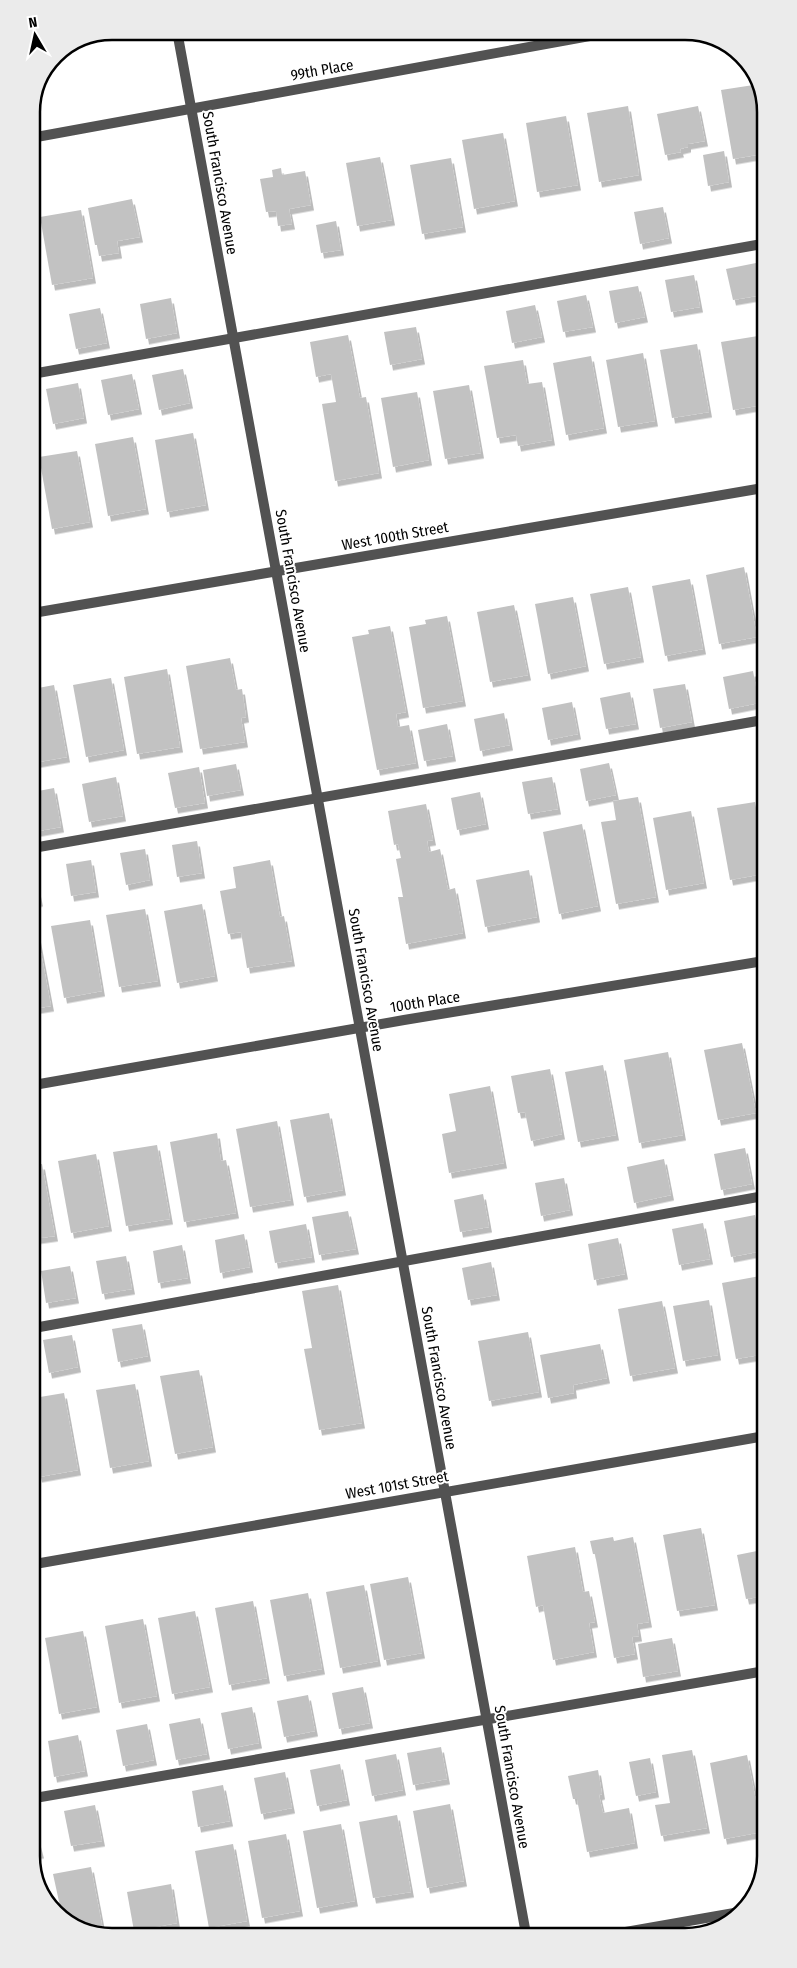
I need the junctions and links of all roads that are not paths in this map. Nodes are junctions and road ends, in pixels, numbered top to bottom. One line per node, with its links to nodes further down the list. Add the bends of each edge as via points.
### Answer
1 (179, 40): 3 (street, South Francisco Avenue)
2 (568, 40): 3 (street, 99th Place)
3 (191, 110): 4 (street, 99th Place); 6 (street, South Francisco Avenue)
4 (40, 137)
5 (757, 245): 6 (street)
6 (233, 337): 7 (street); 9 (street, South Francisco Avenue)
7 (40, 373)
8 (757, 489): 9 (street, West 100th Street)
9 (276, 571): 10 (street, West 100th Street); 12 (street, South Francisco Avenue)
10 (40, 612)
11 (757, 721): 12 (street)
12 (318, 799): 13 (street); 15 (street, South Francisco Avenue)
13 (40, 847)
14 (757, 962): 15 (street, 100th Place)
15 (360, 1028): 16 (street, 100th Place); 18 (street, South Francisco Avenue)
16 (40, 1084)
17 (757, 1197): 18 (street)
18 (402, 1261): 19 (street); 21 (street, South Francisco Avenue)
19 (40, 1327)
20 (757, 1437): 21 (street, West 101st Street)
21 (445, 1492): 22 (street, West 101st Street); 24 (street, South Francisco Avenue)
22 (40, 1563)
23 (757, 1672): 24 (street)
24 (486, 1720): 25 (street); 27 (street, South Francisco Avenue)
25 (40, 1797)
26 (727, 1914): 28 (street)
27 (525, 1928)
28 (649, 1928)

